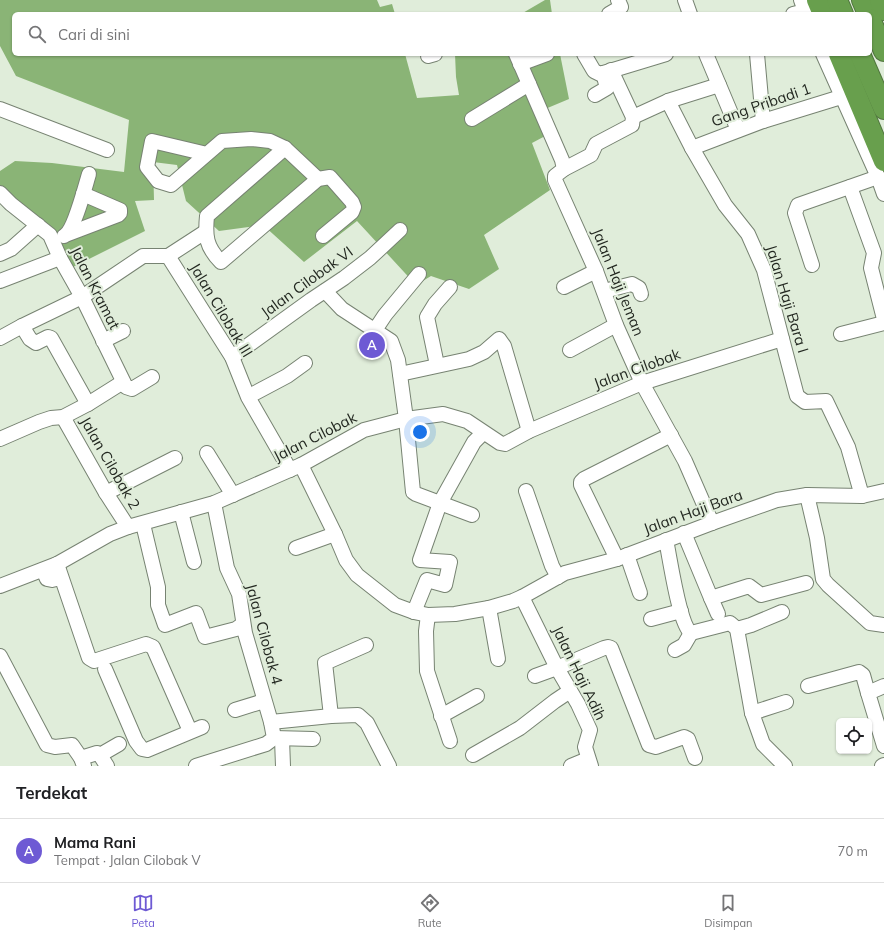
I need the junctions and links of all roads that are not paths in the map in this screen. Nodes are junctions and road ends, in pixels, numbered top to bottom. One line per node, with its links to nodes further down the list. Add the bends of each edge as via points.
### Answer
1 (618, 0): 7 (street, via 621,7)
2 (685, 0): 8 (street)
3 (837, 0): 9 (highway)
4 (862, 0): 10 (highway)
5 (880, 0): 6 (highway)
6 (884, 10)
7 (612, 12)
8 (689, 12)
9 (842, 12)
10 (867, 12)
11 (872, 24): 12 (highway)
12 (884, 51)
13 (535, 56): 21 (street)
14 (585, 56): 22 (street, via 596,73)
15 (659, 56): 22 (street)
16 (707, 56): 24 (street)
17 (757, 56): 32 (street)
18 (824, 56): 26 (street)
19 (841, 56): 39 (highway)
20 (861, 56): 29 (highway)
21 (518, 59): 23 (street)
22 (607, 72): 25 (street, via 607,88); 30 (street)
23 (529, 84): 31 (street); 38 (street)
24 (719, 85): 27 (street); 33 (street)
25 (595, 95)
26 (841, 96): 32 (street, Gang Pribadi 1); 39 (street)
27 (668, 101): 30 (street); 35 (street, Jalan Haji Bara I)
28 (0, 109): 36 (street)
29 (884, 109)
30 (633, 117): 38 (street, via 632,125 596,144 591,155)
31 (472, 119)
32 (763, 121): 33 (street, Gang Pribadi 1)
33 (738, 130): 35 (street, Gang Pribadi 1)
34 (284, 148): 37 (street, via 270,141 222,141); 41 (street); 49 (street, via 206,216)
35 (692, 148): 74 (street, Jalan Haji Bara I, via 725,205 748,234 764,270)
36 (107, 150)
37 (207, 154)
38 (564, 169): 57 (street, Jalan Haji Jeman, via 555,176 555,180)
39 (881, 169): 42 (street); 45 (street)
40 (90, 174): 44 (street)
41 (318, 179): 49 (street, via 221,262 214,256); 51 (street, via 330,177 354,207 352,212)
42 (850, 187): 56 (street, via 798,205 795,213); 66 (street, via 874,253 871,268)
43 (0, 193): 46 (street, Jalan Kramat)
44 (83, 194): 50 (street); 50 (street, via 120,210 120,213)
45 (884, 194)
46 (5, 208): 47 (street, Jalan Kramat)
47 (38, 225): 52 (street, Jalan Kramat); 53 (street, via 11,249)
48 (400, 230): 62 (street, Jalan Cilobak VI)
49 (205, 232): 54 (street)
50 (68, 234): 52 (street)
51 (323, 236)
52 (54, 242): 55 (street, Jalan Kramat)
53 (0, 254)
54 (168, 256): 65 (street, Jalan Cilobak III, via 143,256); 77 (street, Jalan Cilobak III)
55 (60, 258): 59 (street); 65 (street, Jalan Kramat)
56 (812, 265)
57 (596, 271): 61 (street); 63 (street, Jalan Haji Jeman)
58 (415, 278): 70 (street)
59 (0, 281)
60 (450, 287): 79 (street, via 427,317)
61 (564, 288)
62 (325, 291): 70 (street, via 342,309); 77 (street, Jalan Cilobak VI)
63 (604, 291): 64 (street, via 632,284 639,288); 68 (street, Jalan Haji Jeman)
64 (641, 294)
65 (82, 297): 69 (street, Jalan Cilobak III); 75 (street, Jalan Kramat)
66 (884, 319)
67 (884, 323): 72 (street)
68 (616, 325): 76 (street); 83 (street, Jalan Haji Jeman)
69 (22, 326): 73 (street, Jalan Cilobak III); 85 (street, via 30,339 36,343 51,338)
70 (375, 330): 80 (street, via 391,341)
71 (123, 331): 75 (street)
72 (841, 334)
73 (0, 338)
74 (782, 338): 83 (street, Jalan Cilobak); 100 (street, Jalan Haji Bara I, via 798,396 805,402 826,401 848,447)
75 (103, 341): 82 (street, Jalan Kramat)
76 (570, 350)
77 (232, 357): 84 (street, Jalan Cilobak III)
78 (305, 364): 84 (street)
79 (437, 365): 80 (street); 88 (street, via 469,359 484,352 499,339 504,346)
80 (400, 374): 87 (street)
81 (152, 377): 82 (street, via 132,389 126,388)
82 (123, 382): 85 (street)
83 (642, 383): 88 (street, Jalan Cilobak); 90 (street, Jalan Haji Jeman)
84 (251, 395): 94 (street, Jalan Cilobak III)
85 (88, 404): 86 (street)
86 (63, 416): 91 (street, via 39,422); 97 (street, Jalan Cilobak 2)
87 (406, 419): 89 (street, Jalan Cilobak, via 443,414 467,421); 94 (street, Jalan Cilobak, via 364,430); 102 (street, via 413,492)
88 (529, 431): 89 (street, Jalan Cilobak, via 505,444)
89 (483, 433): 102 (street, via 474,442)
90 (671, 435): 105 (street, Jalan Haji Jeman); 112 (street, via 581,482)
91 (0, 439)
92 (207, 453): 98 (street)
93 (175, 458): 97 (street)
94 (295, 467): 98 (street, Jalan Cilobak); 109 (street, Jalan Cilobak III)
95 (526, 491): 116 (street)
96 (884, 491): 100 (street, Jalan Haji Bara)
97 (106, 493): 107 (street, Jalan Cilobak 2)
98 (233, 495): 101 (street, Jalan Cilobak)
99 (807, 495): 100 (street, Jalan Haji Bara); 105 (street, Jalan Haji Bara, via 777,500); 131 (street, via 823,579 870,623)
100 (862, 496)
101 (214, 503): 103 (street, Jalan Cilobak); 130 (street, Jalan Cilobak 4, via 227,568 239,594)
102 (440, 503): 104 (street); 125 (street, via 420,560 450,562 445,585 427,580)
103 (181, 512): 106 (street, Jalan Cilobak); 113 (street)
104 (472, 515)
105 (712, 523): 108 (street, Jalan Haji Bara)
106 (144, 524): 107 (street, Jalan Cilobak); 130 (street, via 158,587 158,605 165,625 196,613 205,637 236,629)
107 (128, 528): 114 (street, Jalan Cilobak, via 98,540)
108 (684, 533): 110 (street, Jalan Haji Bara); 122 (street)
109 (335, 534): 111 (street); 125 (street, Jalan Cilobak III, via 346,560 357,575 395,605)
110 (666, 540): 112 (street, Jalan Haji Bara); 124 (street)
111 (296, 548)
112 (622, 557): 116 (street, Jalan Haji Bara); 120 (street)
113 (194, 562)
114 (57, 564): 115 (street, Jalan Cilobak); 117 (street)
115 (43, 570): 117 (street, via 48,579); 119 (street, Jalan Cilobak)
116 (558, 577): 121 (street, Jalan Haji Bara)
117 (61, 578): 138 (street, via 89,658)
118 (806, 583): 122 (street, via 761,595 748,586)
119 (0, 586)
120 (640, 593)
121 (522, 597): 123 (street, Jalan Haji Bara); 139 (street, Jalan Haji Adih)
122 (711, 598): 127 (street)
123 (489, 608): 128 (street, Jalan Haji Bara, via 455,614); 137 (street)
124 (681, 611): 129 (street); 133 (street)
125 (414, 612): 128 (street, Jalan Haji Bara)
126 (782, 612): 132 (street, via 751,626)
127 (718, 614)
128 (428, 615): 151 (street, via 427,671)
129 (651, 619)
130 (244, 624): 146 (street, Jalan Cilobak 4)
131 (884, 625)
132 (737, 629): 133 (street, via 730,623); 149 (street)
133 (691, 633): 135 (street, via 684,645)
134 (366, 645): 150 (street, via 325,663)
135 (675, 650)
136 (0, 656): 161 (street, via 47,745 72,745)
137 (498, 660)
138 (102, 662): 138 (street, via 146,644 153,647 196,729 147,750 142,749 136,741)
139 (557, 668): 140 (street); 143 (street, Jalan Haji Adih); 159 (street, via 604,648 611,648 649,745 656,747 684,737 688,739)
140 (535, 676)
141 (808, 686): 144 (street, via 859,672 863,675)
142 (884, 686): 144 (street)
143 (570, 691): 158 (street, via 520,728); 162 (street, Jalan Haji Adih, via 590,730 585,747)
144 (868, 693): 157 (street)
145 (477, 696): 151 (street)
146 (264, 701): 148 (street); 152 (street, Jalan Cilobak 4)
147 (786, 702): 149 (street)
148 (235, 710)
149 (752, 713): 167 (street, via 763,744)
150 (332, 716): 152 (street); 165 (street, via 358,715 367,724)
151 (441, 716): 155 (street)
152 (271, 722): 153 (street, Jalan Cilobak 4)
153 (278, 739): 154 (street); 163 (street); 164 (street, Jalan Cilobak 4)
154 (313, 739)
155 (450, 741)
156 (119, 744): 160 (street)
157 (884, 746)
158 (473, 756)
159 (695, 758)
160 (104, 761): 161 (street, via 94,753)
161 (82, 762)
162 (589, 763): 166 (street)
163 (196, 766)
164 (282, 766)
165 (389, 766)
166 (571, 766)
167 (785, 766)

